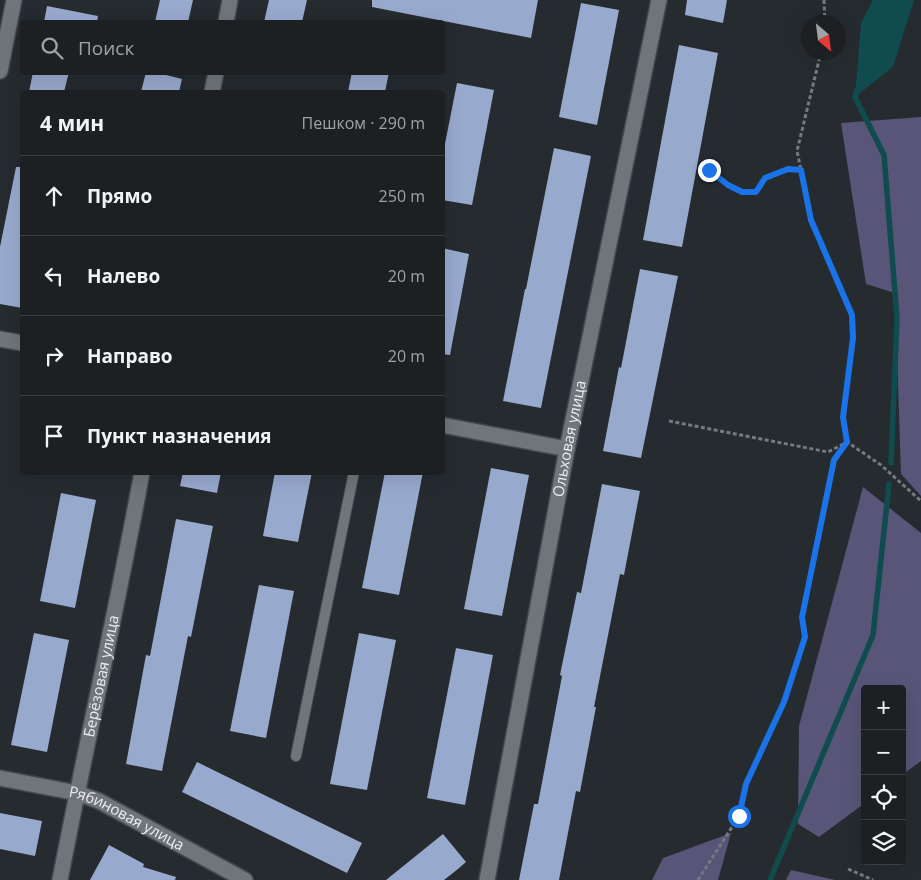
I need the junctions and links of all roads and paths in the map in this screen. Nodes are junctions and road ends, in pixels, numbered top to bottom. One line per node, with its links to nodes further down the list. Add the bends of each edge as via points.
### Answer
1 (14, 0): 8 (street)
2 (230, 0): 6 (street)
3 (659, 0): 18 (street, Ольховая улица)
4 (824, 0): 5 (path)
5 (824, 15)
6 (226, 20)
7 (819, 60): 12 (path, via 797,151)
8 (0, 72)
9 (215, 75): 10 (street)
10 (212, 90)
11 (709, 170): 12 (path, via 742,192 756,192 765,178 788,169)
12 (801, 170): 17 (path, via 811,220 852,315 853,338 843,417)
13 (0, 339): 14 (street)
14 (20, 343)
15 (669, 421): 17 (path, via 828,452)
16 (445, 426): 18 (street)
17 (847, 442): 21 (path, via 881,465); 29 (path, via 834,460 802,617 805,637 784,702 746,784 739,816)
18 (567, 448): 28 (street, Ольховая улица)
19 (141, 475): 24 (street, Берёзовая улица)
20 (353, 475): 22 (lane)
21 (921, 502)
22 (296, 756)
23 (0, 778): 24 (street, Рябиновая улица)
24 (77, 793): 26 (street, Берёзовая улица); 27 (street, Рябиновая улица, via 99,801)
25 (848, 869): 30 (path)
26 (60, 880)
27 (245, 880)
28 (486, 880)
29 (698, 880)
30 (873, 880)

